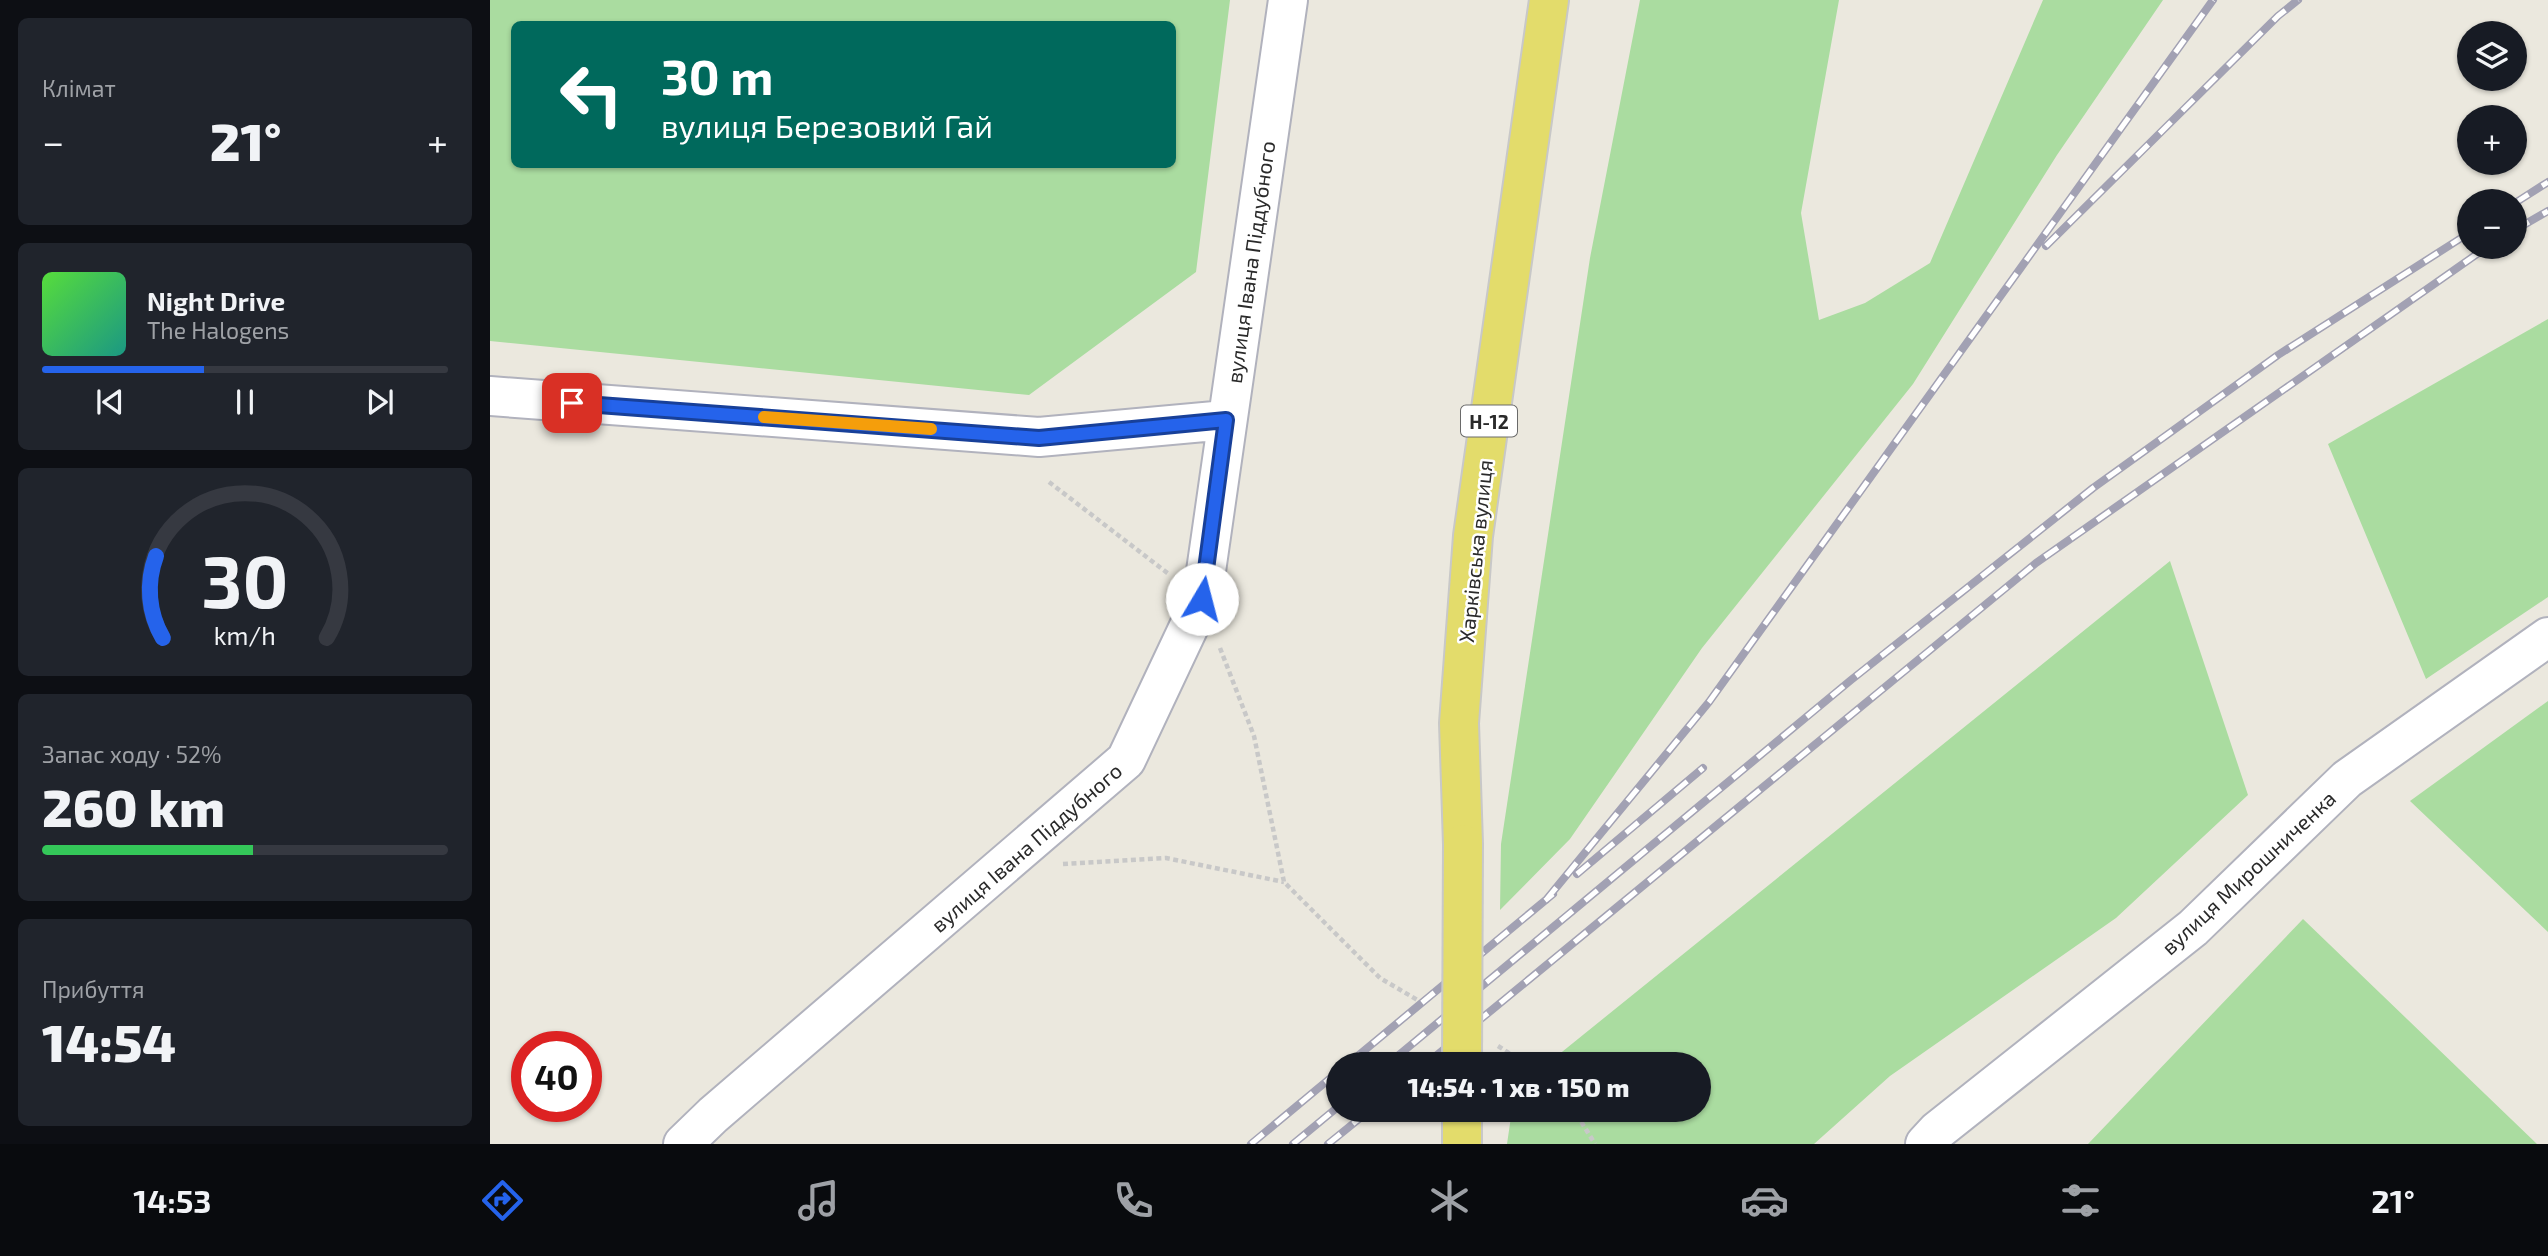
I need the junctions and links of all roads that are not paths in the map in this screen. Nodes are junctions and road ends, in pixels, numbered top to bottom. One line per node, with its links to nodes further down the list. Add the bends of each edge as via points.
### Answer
1 (1288, 0): 4 (street, вулиця Івана Піддубного)
2 (1549, 0): 6 (main road, Харківська вулиця / Н-12, bridge, via 1473,536 1460,723)
3 (490, 397): 4 (street, via 1039,438)
4 (1226, 420): 8 (street, вулиця Івана Піддубного, via 1202,599 1126,760)
5 (2548, 637): 10 (street, вулиця Мирошниченка, via 2347,779 2193,929)
6 (1474, 1051)
7 (1462, 1122): 9 (main road)
8 (683, 1144)
9 (1462, 1144)
10 (1925, 1144)

